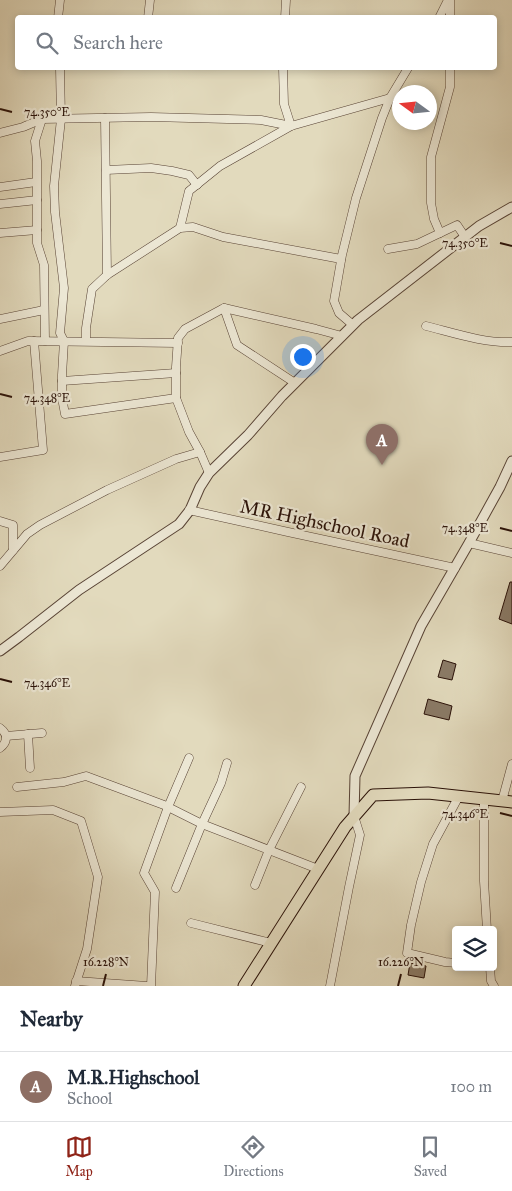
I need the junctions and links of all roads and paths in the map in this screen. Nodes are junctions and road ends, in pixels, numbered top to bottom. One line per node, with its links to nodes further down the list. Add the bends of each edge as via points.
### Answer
1 (60, 0): 5 (street)
2 (150, 0): 6 (street)
3 (286, 0): 7 (street)
4 (449, 0): 8 (street); 9 (street)
5 (58, 15)
6 (148, 15)
7 (285, 15)
8 (441, 15)
9 (450, 15)
10 (60, 70): 17 (street)
11 (283, 70): 18 (street, via 284,104)
12 (407, 70): 14 (street)
13 (450, 70): 30 (street, via 450,87 431,157 432,204)
14 (390, 98): 18 (street); 33 (street, via 356,198)
15 (105, 118): 17 (street); 18 (street, via 261,120); 20 (street)
16 (42, 119): 17 (street); 19 (street); 21 (street, via 35,141)
17 (61, 119): 43 (street, via 54,186 64,288 60,333)
18 (291, 126): 22 (street, via 220,166)
19 (0, 133)
20 (106, 170): 22 (street, via 151,168 172,171 189,175); 34 (street)
21 (36, 182): 23 (street); 24 (street)
22 (197, 185): 27 (street, via 189,191)
23 (0, 187)
24 (37, 200): 25 (street); 28 (street)
25 (0, 204)
26 (512, 207): 31 (street)
27 (180, 228): 33 (street, via 193,227 224,237); 34 (street)
28 (37, 230): 29 (street); 36 (street, via 37,244 44,265)
29 (0, 233)
30 (440, 233): 31 (street, via 457,225); 32 (street, via 416,244)
31 (464, 237): 38 (street)
32 (388, 249)
33 (341, 259): 38 (street, via 334,301 339,313)
34 (107, 275): 44 (street, via 92,289)
35 (224, 308): 40 (street); 46 (street, via 185,329); 50 (street, via 237,345)
36 (44, 310): 37 (street); 42 (street)
37 (0, 320)
38 (353, 325): 40 (street)
39 (426, 326): 45 (street, via 466,337)
40 (342, 336): 50 (street)
41 (34, 341): 42 (street); 47 (street); 53 (street, via 42,450)
42 (45, 341): 43 (street)
43 (64, 341): 44 (street); 49 (street)
44 (86, 341): 46 (street)
45 (512, 342)
46 (178, 343): 48 (street)
47 (0, 351)
48 (176, 374): 49 (street); 51 (street)
49 (62, 381): 51 (street, via 65,414)
50 (295, 383): 55 (street)
51 (176, 398): 52 (street)
52 (200, 452): 55 (street); 59 (street, via 176,459 107,490 40,525 26,534)
53 (0, 458)
54 (512, 461): 58 (street)
55 (209, 473): 56 (street)
56 (189, 510): 62 (street, MR Highschool Road); 63 (street, via 180,524 79,590)
57 (0, 521): 59 (street, via 13,525)
58 (469, 543): 60 (street); 62 (street)
59 (13, 550): 61 (street)
60 (512, 553)
61 (0, 566)
62 (455, 568): 80 (street, via 421,626 356,776)
63 (0, 651)
64 (0, 728): 67 (street)
65 (42, 733): 66 (street)
66 (28, 734): 67 (street); 72 (street)
67 (6, 736): 68 (street)
68 (0, 748)
69 (189, 758): 78 (street)
70 (227, 763): 81 (street)
71 (512, 764): 77 (street)
72 (30, 768)
73 (17, 787): 78 (street, via 86,776)
74 (301, 787): 82 (street)
75 (459, 796): 76 (main road); 80 (main road, via 428,793 373,795); 89 (street, via 433,844 421,882 407,953)
76 (484, 799): 77 (main road); 87 (street)
77 (507, 801)
78 (168, 807): 81 (street); 93 (street, via 144,873 155,892)
79 (0, 812): 91 (street, via 53,810 81,821 98,877 87,949)
80 (354, 816): 83 (main road); 95 (street, via 360,835)
81 (202, 824): 82 (street); 85 (street)
82 (269, 850): 83 (street); 84 (street)
83 (318, 869): 88 (main road)
84 (255, 885)
85 (176, 888)
86 (191, 923): 88 (street)
87 (487, 926)
88 (271, 943): 94 (main road)
89 (452, 963)
90 (490, 971): 96 (street)
91 (75, 984): 92 (street)
92 (147, 986)
93 (151, 986)
94 (244, 986)
95 (330, 986)
96 (494, 986)

